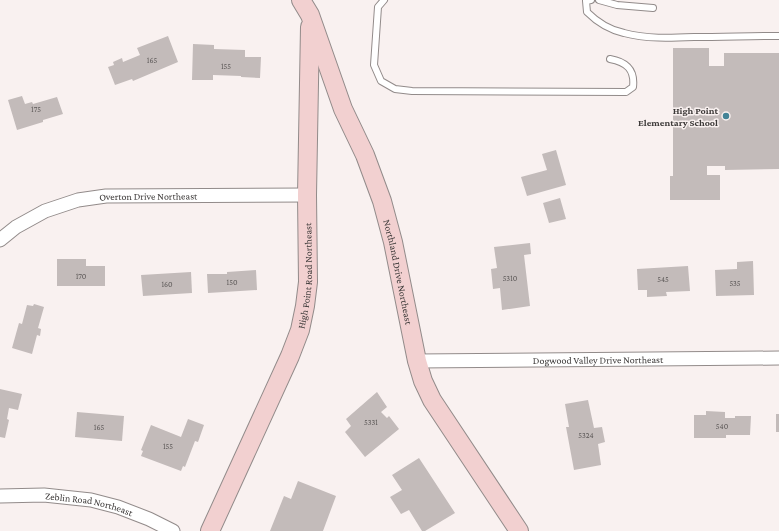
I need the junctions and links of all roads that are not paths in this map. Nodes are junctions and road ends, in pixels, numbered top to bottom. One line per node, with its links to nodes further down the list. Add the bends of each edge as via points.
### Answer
1 (301, 0): 5 (street, Northland Drive Northeast)
2 (384, 0): 8 (lane, via 378,7 374,65 380,81 395,89 626,92 633,87 632,71 625,64)
3 (591, 0): 7 (lane, via 586,1 587,12 594,19 609,28 638,36)
4 (599, 0): 6 (lane, via 617,5)
5 (310, 8): 9 (street, High Point Road Northeast); 12 (street, Northland Drive Northeast, via 343,109 365,155 382,201)
6 (653, 8)
7 (779, 36)
8 (610, 59)
9 (307, 195): 10 (street, Overton Drive Northeast, via 106,196 78,200 45,211 16,227); 15 (street, High Point Road Northeast, via 308,282 300,330)
10 (0, 240)
11 (779, 358): 12 (street, Dogwood Valley Drive Northeast)
12 (417, 361): 16 (street, Northland Drive Northeast, via 432,400)
13 (0, 496): 14 (street, Zeblin Road Northeast, via 44,495 91,500 118,507)
14 (173, 531)
15 (210, 531)
16 (519, 531)

